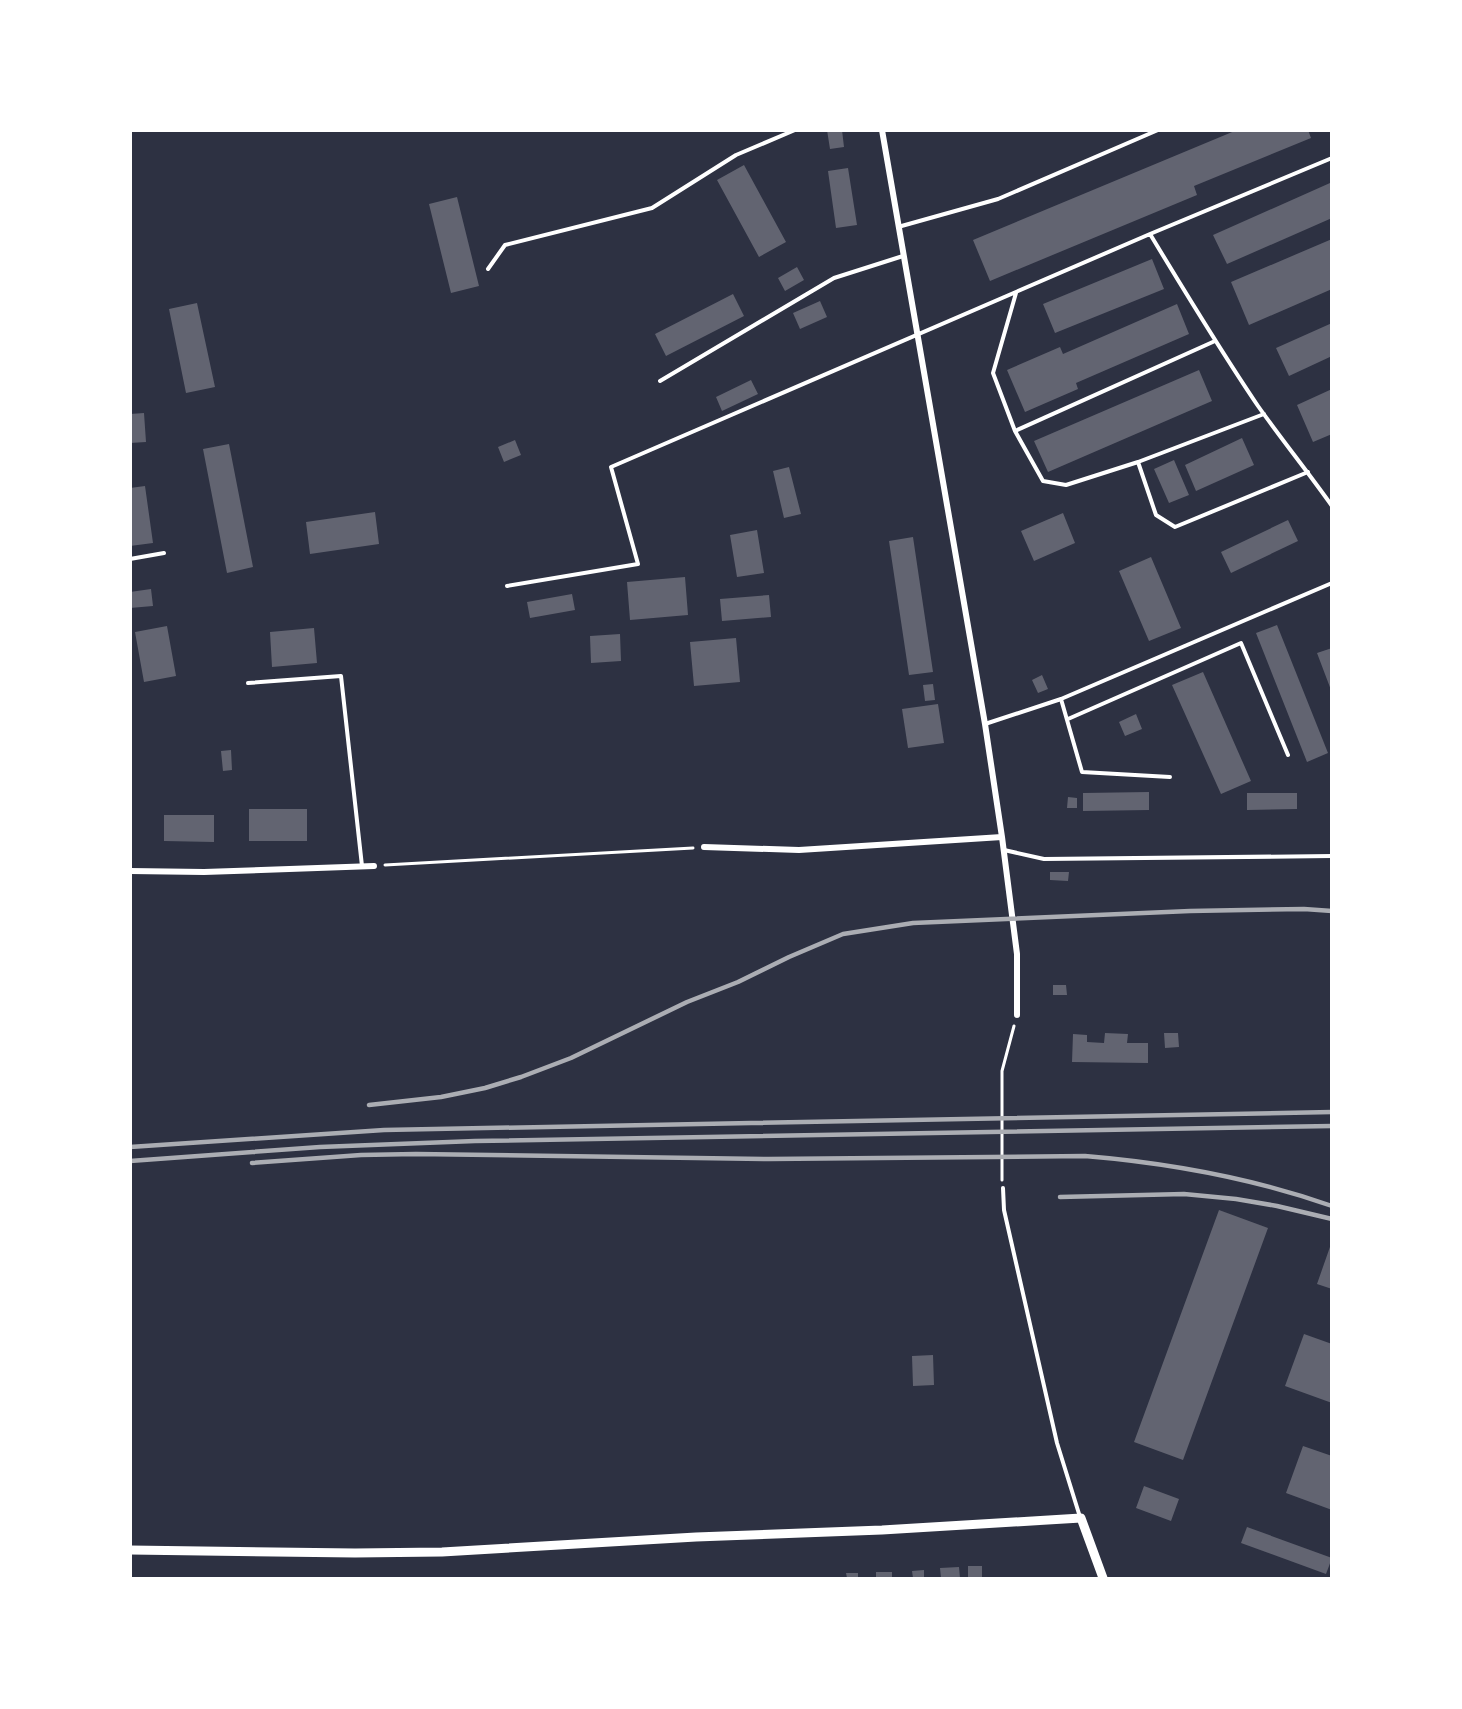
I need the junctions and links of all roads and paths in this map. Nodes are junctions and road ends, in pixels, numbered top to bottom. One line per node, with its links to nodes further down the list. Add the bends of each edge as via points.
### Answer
1 (795, 130): 8 (lane, via 736,155 652,208 505,245)
2 (882, 130): 5 (street)
3 (1158, 130): 5 (lane, via 998,199)
4 (1332, 158): 6 (lane)
5 (898, 227): 7 (street)
6 (1150, 234): 9 (lane); 11 (lane)
7 (903, 256): 10 (street); 12 (lane, via 834,278)
8 (488, 269)
9 (1016, 292): 10 (lane); 14 (lane, via 993,373)
10 (917, 336): 21 (lane, via 611,466 638,564); 25 (street)
11 (1215, 341): 13 (lane); 14 (lane)
12 (660, 381)
13 (1264, 414): 15 (lane); 16 (lane)
14 (1015, 431): 15 (lane, via 1043,482 1066,485)
15 (1138, 462): 16 (lane, via 1156,515 1175,527)
16 (1308, 472): 17 (lane)
17 (1332, 506)
18 (164, 553): 19 (lane)
19 (130, 559)
20 (1332, 583): 23 (lane)
21 (507, 586)
22 (248, 683): 32 (lane, via 340,676)
23 (1061, 699): 24 (lane); 25 (lane)
24 (1068, 718): 26 (lane, via 1241,643); 27 (lane, via 1082,772)
25 (985, 724): 28 (street)
26 (1288, 755)
27 (1170, 777)
28 (1002, 837): 29 (street, via 798,850); 30 (street)
29 (704, 848): 33 (path)
30 (1004, 850): 31 (lane, via 1044,859); 35 (street, via 1017,954)
31 (1332, 856)
32 (363, 866): 33 (street); 34 (street)
33 (374, 866)
34 (130, 871)
35 (1017, 1015): 36 (path, via 1002,1071)
36 (1002, 1168)
37 (1003, 1188): 38 (lane, via 1004,1210 1057,1443)
38 (1081, 1518): 39 (street, via 442,1552); 40 (street)
39 (130, 1550)
40 (1103, 1578)

